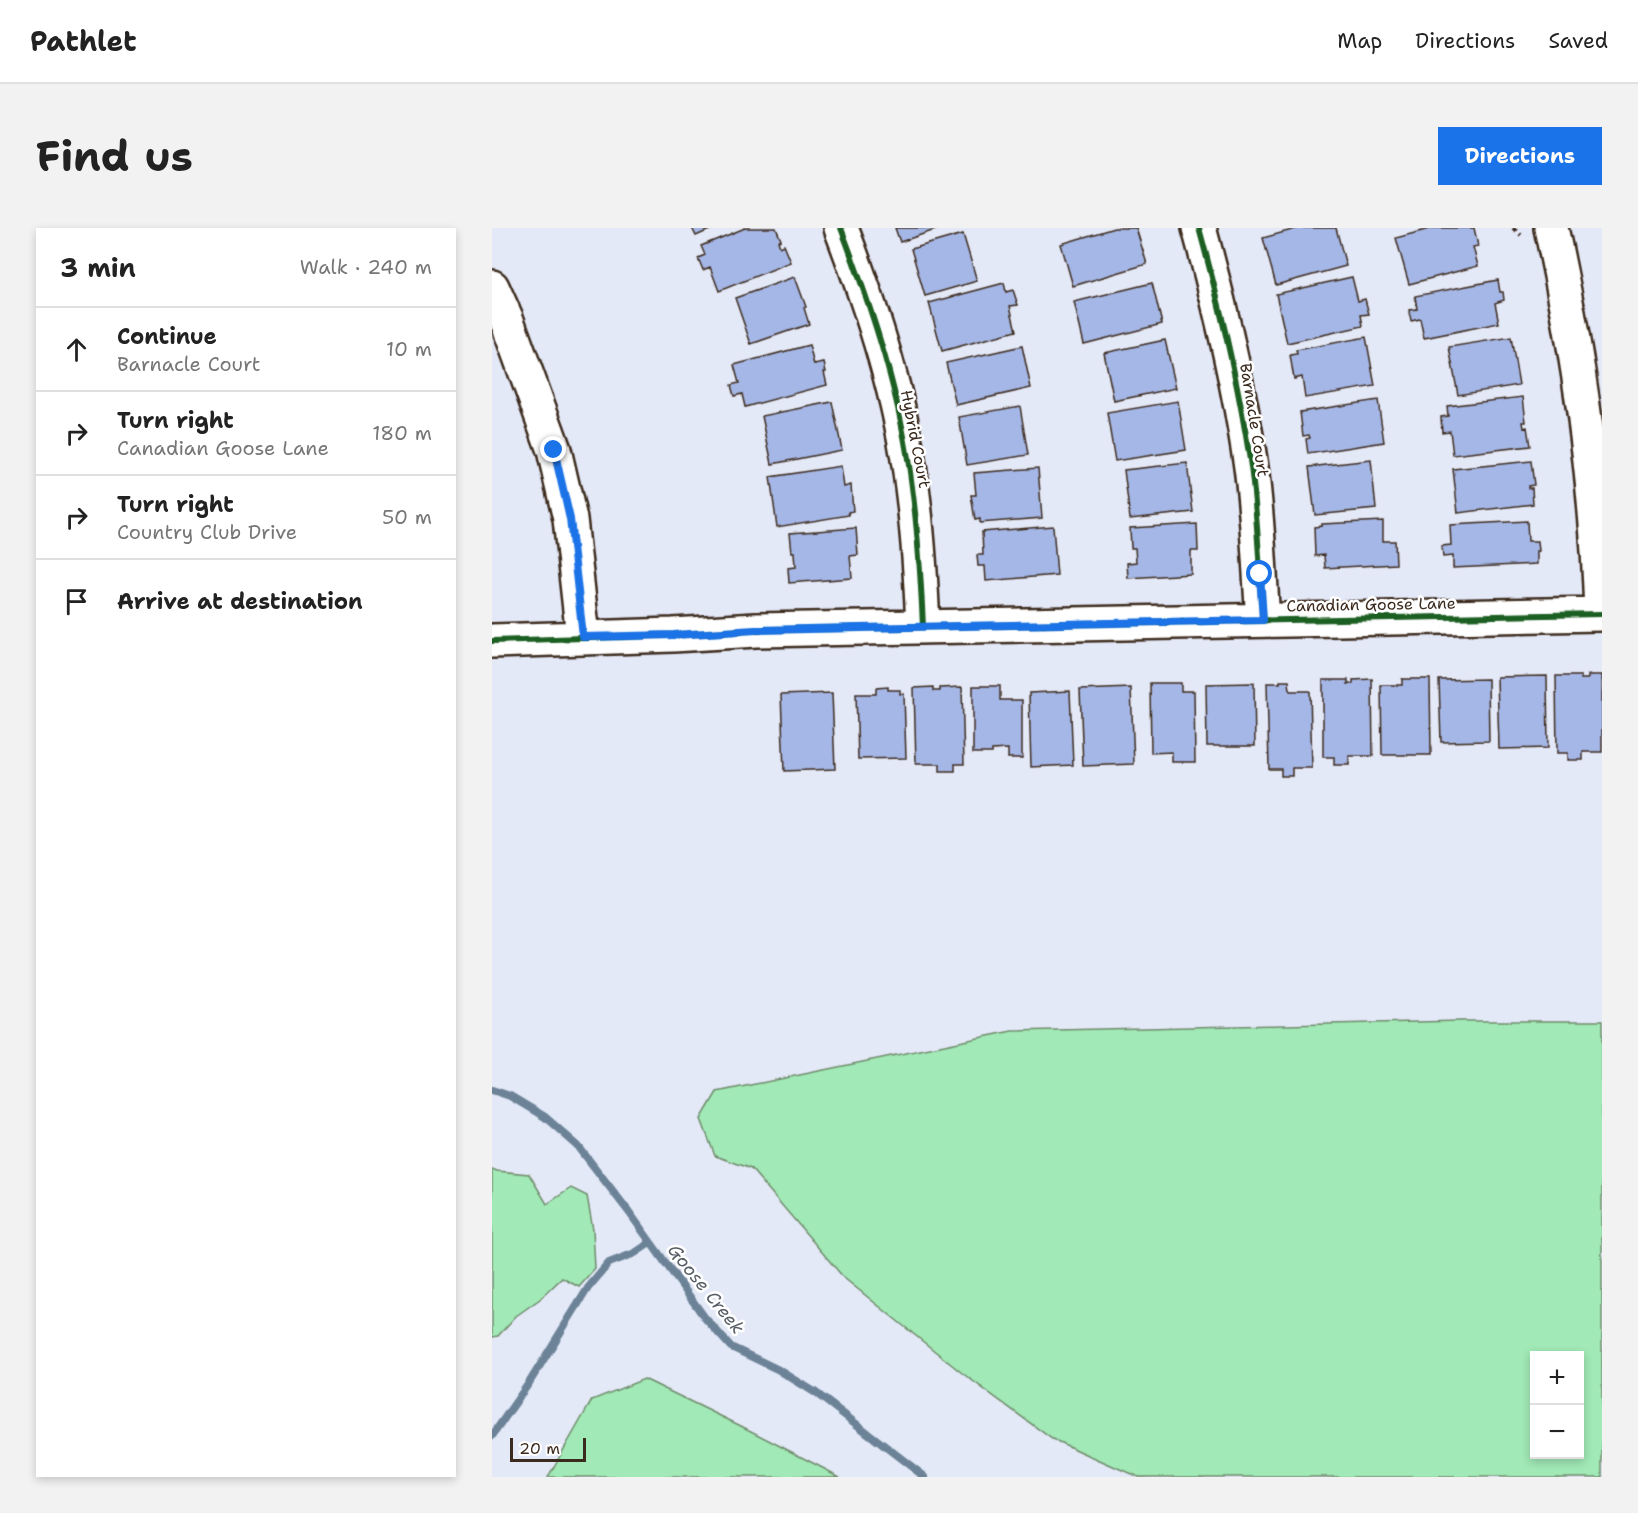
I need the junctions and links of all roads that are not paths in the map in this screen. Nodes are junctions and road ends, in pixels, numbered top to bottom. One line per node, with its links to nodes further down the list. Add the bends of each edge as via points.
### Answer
1 (841, 228): 7 (street, Hybrid Court, via 878,332 895,396 912,484)
2 (1199, 228): 6 (street, Barnacle Court, via 1235,373 1250,462)
3 (1551, 228): 5 (street, via 1586,421)
4 (492, 287): 8 (street, via 554,450 570,519)
5 (1602, 614): 6 (street, Canadian Goose Lane)
6 (1263, 620): 7 (street, Canadian Goose Lane)
7 (923, 627): 8 (street, Canadian Goose Lane)
8 (583, 637): 9 (street, Canadian Goose Lane)
9 (492, 640)

